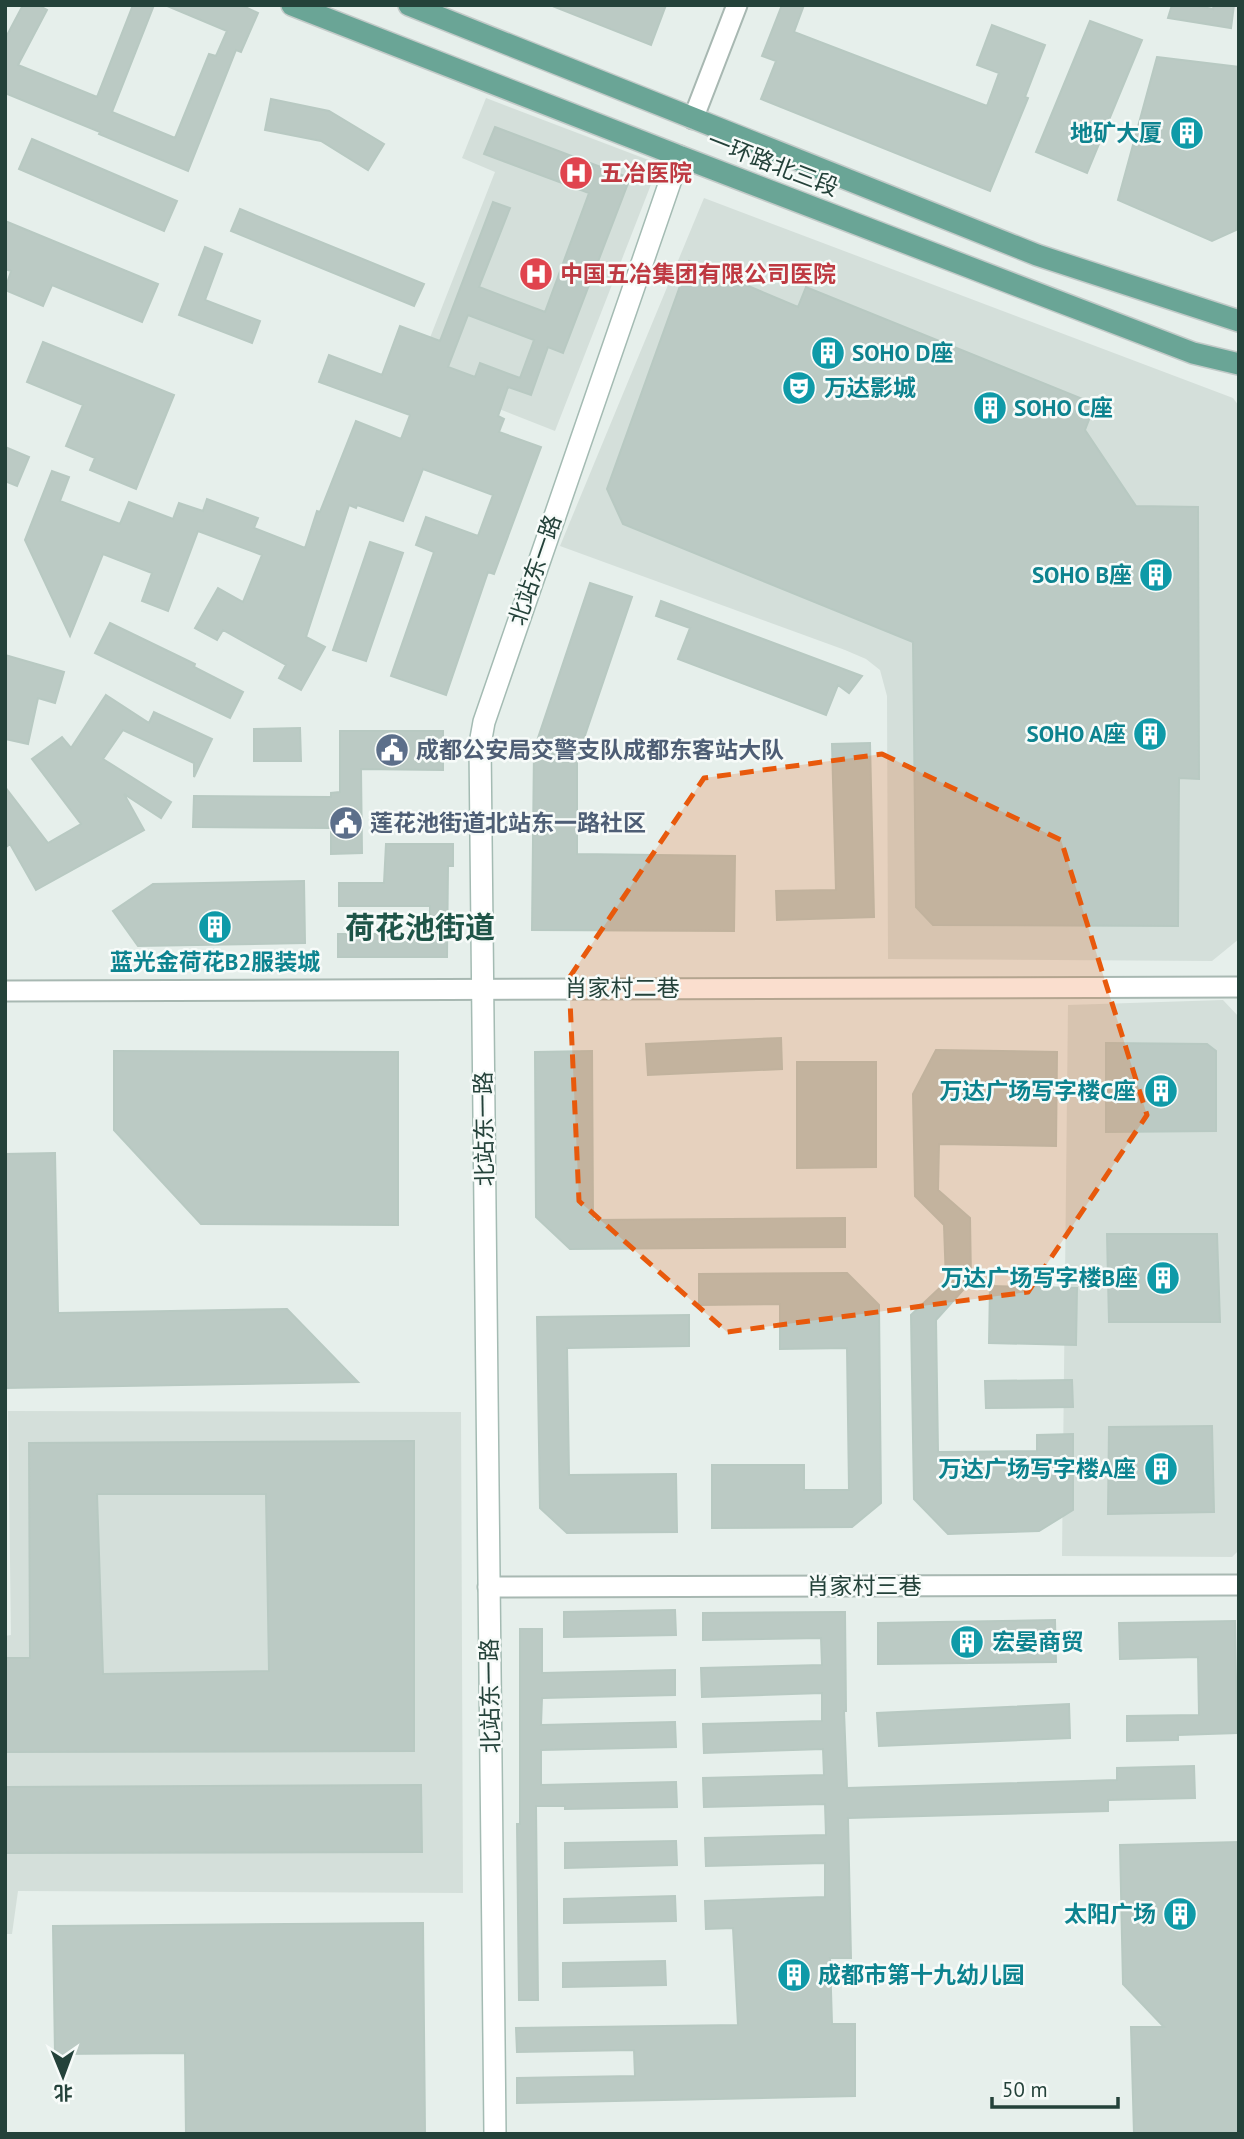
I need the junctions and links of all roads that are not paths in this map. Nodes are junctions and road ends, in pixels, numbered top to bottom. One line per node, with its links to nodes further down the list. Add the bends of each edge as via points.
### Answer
1 (292, 5): 5 (main road, 一环路北三段)
2 (409, 5): 4 (main road, 一环路北三段)
3 (737, 5): 4 (street)
4 (693, 119): 6 (main road, 一环路北三段, via 1037,255)
5 (678, 156): 7 (main road, 一环路北三段, via 1192,353); 9 (street, 北站东一路, via 484,722 479,776)
6 (1239, 321)
7 (1239, 365)
8 (1239, 986): 9 (street, 肖家村二巷)
9 (483, 989): 10 (street, 肖家村二巷); 12 (street, 北站东一路)
10 (5, 991)
11 (1239, 1585): 12 (street, 肖家村三巷)
12 (488, 1587): 13 (street, 北站东一路)
13 (495, 2134)

